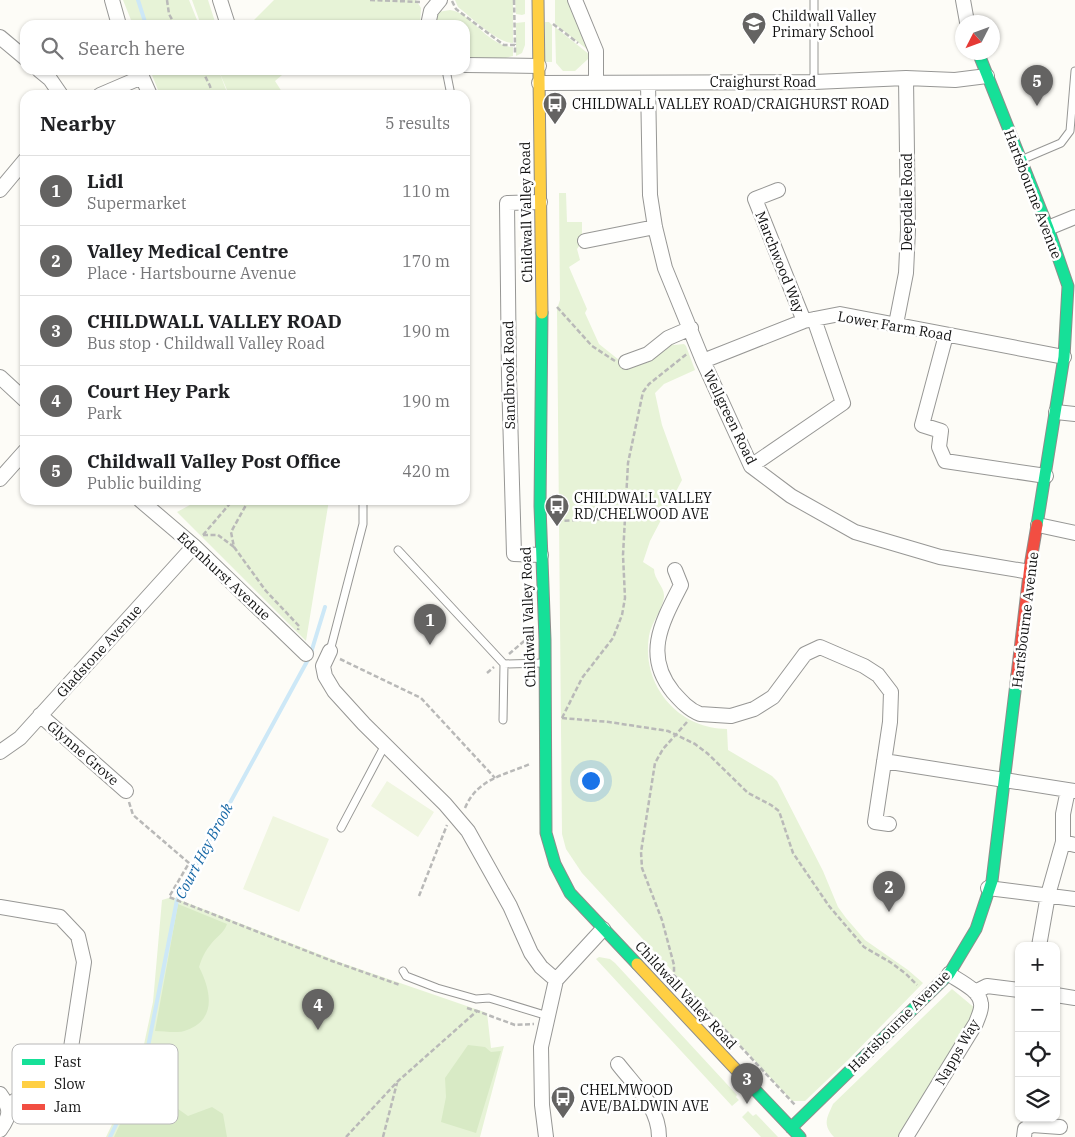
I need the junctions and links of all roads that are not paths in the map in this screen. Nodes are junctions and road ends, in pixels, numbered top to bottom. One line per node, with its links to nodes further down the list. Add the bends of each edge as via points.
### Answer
1 (112, 0): 9 (street)
2 (220, 0): 10 (street)
3 (538, 0): 16 (main road, Childwall Valley Road)
4 (576, 0): 26 (street, via 596,51)
5 (814, 0): 24 (lane)
6 (962, 0): 8 (street)
7 (433, 1): 11 (street)
8 (965, 15)
9 (118, 20)
10 (226, 20)
11 (429, 20)
12 (0, 37): 13 (street)
13 (20, 54)
14 (981, 60): 22 (main road, Hartsbourne Avenue)
15 (470, 65): 16 (street)
16 (539, 66): 25 (main road, Childwall Valley Road)
17 (1075, 71): 32 (lane, via 1070,131 1061,143)
18 (45, 75): 28 (street)
19 (137, 75): 29 (street)
20 (142, 75): 30 (street)
21 (447, 75): 31 (lane)
22 (987, 76): 23 (street, Craighurst Road, via 955,80); 32 (main road, Hartsbourne Avenue)
23 (906, 78): 24 (street, Craighurst Road); 42 (street, Deepdale Road, via 908,230)
24 (814, 82): 27 (street, Craighurst Road)
25 (539, 83): 26 (street, Craighurst Road); 36 (main road, Childwall Valley Road)
26 (596, 83): 27 (street, Craighurst Road)
27 (648, 83): 38 (street, Wellgreen Road, via 650,195)
28 (58, 90)
29 (109, 90)
30 (148, 90)
31 (450, 90)
32 (1021, 160): 39 (main road, Hartsbourne Avenue)
33 (20, 166): 34 (street)
34 (0, 190)
35 (778, 190): 41 (street, Marchwood Way, via 755,199)
36 (540, 202): 62 (main road, Childwall Valley Road); 62 (street, Sandbrook Road, via 507,203 507,212 514,554)
37 (1075, 217): 39 (street)
38 (655, 227): 40 (street); 43 (street, Wellgreen Road, via 665,268)
39 (1048, 228): 45 (main road, Hartsbourne Avenue, via 1068,286)
40 (585, 241)
41 (809, 320): 42 (street, Lower Farm Road, via 840,314); 47 (street, Lower Farm Road); 53 (street, via 843,402)
42 (896, 324): 44 (street, Lower Farm Road)
43 (691, 328): 46 (street, via 668,338 648,354); 47 (street, Wellgreen Road)
44 (946, 335): 45 (street, Lower Farm Road); 54 (street, via 922,426 941,431 939,447 945,461)
45 (1064, 357): 50 (main road, Hartsbourne Avenue)
46 (626, 362)
47 (703, 362): 53 (street, Wellgreen Road)
48 (0, 377): 49 (street)
49 (20, 395)
50 (1056, 412): 51 (street); 54 (main road, Hartsbourne Avenue)
51 (1075, 414)
52 (20, 457): 55 (street)
53 (751, 466): 64 (street, Wellgreen Road, via 792,496 854,532 940,557)
54 (1046, 476): 58 (main road, Hartsbourne Avenue)
55 (0, 479)
56 (146, 505): 60 (street, Edenhurst Avenue)
57 (363, 505): 65 (lane, via 363,524)
58 (1038, 524): 59 (street); 64 (main road, Hartsbourne Avenue)
59 (1075, 533)
60 (194, 546): 66 (street, Edenhurst Avenue); 69 (street, Gladstone Avenue)
61 (398, 550): 67 (lane)
62 (541, 555): 68 (main road, Childwall Valley Road)
63 (675, 570): 73 (street, via 681,585 661,628 656,654 660,672 681,702 700,714 731,716 754,709 773,697 805,654 820,647 864,666 878,675 891,692)
64 (1030, 572): 74 (main road, Hartsbourne Avenue)
65 (330, 651): 71 (street, via 323,666 325,676 334,691)
66 (306, 654)
67 (502, 663): 68 (lane); 70 (lane)
68 (545, 663): 84 (main road, Childwall Valley Road, via 546,833 551,856 557,873 570,892)
69 (40, 715): 72 (street, Gladstone Avenue, via 20,738); 75 (street, Glynne Grove)
70 (503, 720)
71 (385, 745): 78 (lane); 88 (street, via 468,831 510,906 531,953)
72 (0, 752)
73 (884, 760): 74 (street); 77 (street, via 876,822)
74 (1005, 779): 76 (street); 80 (main road, Hartsbourne Avenue, via 992,881)
75 (126, 790)
76 (1071, 790): 79 (street, via 1063,814)
77 (889, 824)
78 (341, 828)
79 (1069, 844): 81 (street)
80 (988, 888): 81 (street); 87 (main road, Hartsbourne Avenue, via 980,921)
81 (1048, 895): 82 (street); 85 (street)
82 (1075, 899)
83 (0, 907): 94 (street, via 60,917 78,936 84,962)
84 (603, 929): 88 (street); 98 (main road, Childwall Valley Road)
85 (1040, 942)
86 (403, 971): 93 (lane, via 406,976 437,988 476,999 489,998)
87 (949, 974): 90 (street); 98 (main road, Hartsbourne Avenue)
88 (556, 980): 93 (street)
89 (1015, 990): 90 (street, via 987,986)
90 (975, 992): 103 (street, Napps Way, via 981,1000 976,1023)
91 (1060, 996): 92 (street)
92 (1075, 998)
93 (547, 1020): 100 (street, via 541,1047)
94 (72, 1044)
95 (618, 1064): 101 (street, via 649,1104 659,1126)
96 (4, 1100): 99 (street, via 8,1119)
97 (1060, 1127): 104 (street, via 1032,1125 1025,1129)
98 (792, 1128): 102 (main road, Childwall Valley Road)
99 (0, 1130)
100 (546, 1137)
101 (659, 1137)
102 (800, 1137)
103 (906, 1137)
104 (1024, 1137)

